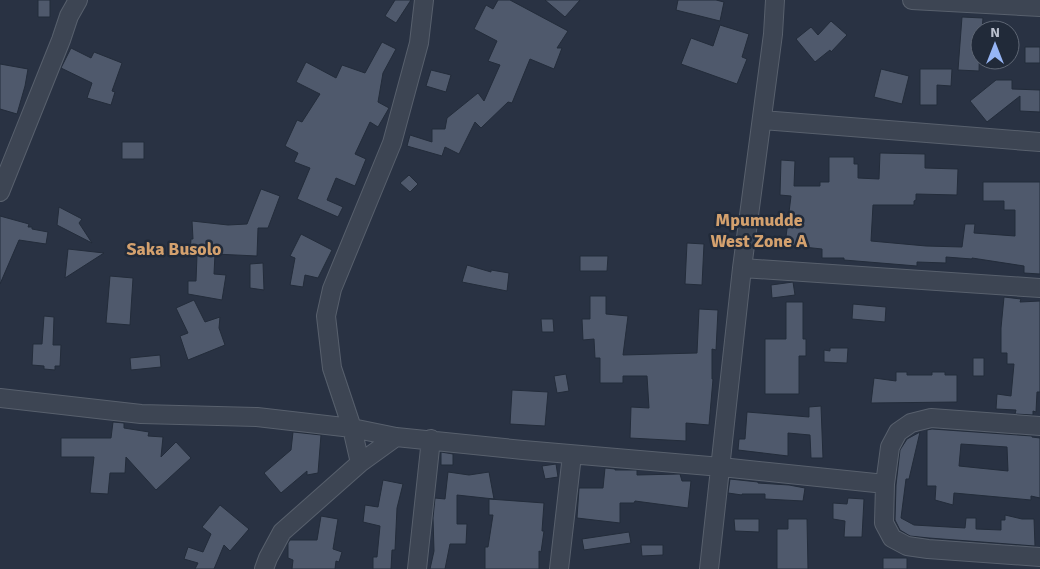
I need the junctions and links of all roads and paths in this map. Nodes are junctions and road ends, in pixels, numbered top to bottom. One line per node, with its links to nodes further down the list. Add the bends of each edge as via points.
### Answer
1 (78, 0): 8 (street)
2 (424, 0): 13 (street, via 419,43 392,143 332,290 326,316 332,368)
3 (775, 0): 6 (street)
4 (912, 0): 5 (street)
5 (1040, 7)
6 (762, 120): 7 (street); 9 (street)
7 (1040, 142)
8 (0, 192)
9 (742, 268): 10 (street); 18 (street)
10 (1040, 288)
11 (0, 398): 13 (street, via 141,414 256,417)
12 (1040, 426): 19 (street, via 931,418 912,422 898,432 890,447)
13 (352, 428): 14 (street); 17 (street)
14 (396, 437): 15 (street); 17 (street)
15 (430, 439): 16 (street); 22 (street)
16 (572, 455): 18 (street); 23 (street)
17 (360, 463): 21 (street, via 282,532)
18 (721, 467): 19 (street); 24 (street)
19 (885, 484): 20 (street, via 884,523 892,538 908,546)
20 (1040, 557)
21 (264, 569)
22 (417, 569)
23 (559, 569)
24 (709, 569)

